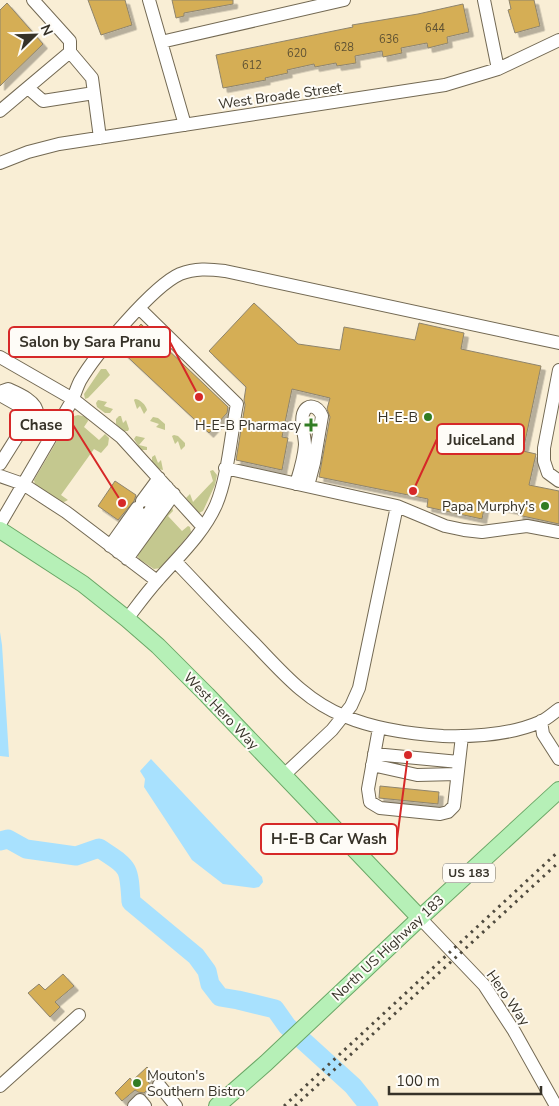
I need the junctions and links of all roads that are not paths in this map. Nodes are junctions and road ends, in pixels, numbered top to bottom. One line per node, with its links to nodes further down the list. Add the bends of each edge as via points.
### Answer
1 (33, 0): 7 (street, via 70,41)
2 (149, 0): 6 (street)
3 (344, 0): 6 (street)
4 (484, 0): 8 (street)
5 (559, 40): 8 (street, West Broade Street)
6 (161, 42): 12 (street)
7 (70, 52): 9 (street); 10 (street, via 92,78)
8 (498, 69): 12 (street, West Broade Street, via 445,85)
9 (28, 88): 10 (street, via 43,101); 11 (street)
10 (94, 93): 13 (street)
11 (0, 111)
12 (185, 125): 13 (street, West Broade Street)
13 (100, 138): 14 (street, West Broade Street, via 59,144)
14 (1, 159)
15 (140, 309): 16 (street, via 165,282 202,268); 20 (street, via 100,353 80,381); 24 (street, via 237,404)
16 (559, 344)
17 (0, 358): 20 (street)
18 (559, 370): 26 (street, via 544,448 548,473)
19 (0, 394): 21 (street, via 37,416)
20 (73, 399): 22 (street); 29 (street, via 121,437)
21 (34, 429): 22 (street); 23 (street, via 22,429)
22 (49, 438): 27 (street)
23 (0, 464)
24 (225, 468): 28 (street); 32 (street, via 216,505)
25 (0, 476): 27 (street)
26 (559, 480)
27 (23, 484): 31 (street); 35 (street)
28 (302, 485): 28 (street, via 303,412 315,407 322,416 314,463); 30 (street)
29 (166, 486): 32 (street); 35 (street); 35 (street, via 146,509)
30 (397, 506): 34 (street, via 445,526 464,530 482,532 527,526); 40 (street, via 359,688)
31 (0, 524)
32 (203, 527): 36 (street)
33 (0, 530): 38 (main road, West Hero Way, via 83,584)
34 (559, 532)
35 (118, 552): 37 (street)
36 (175, 561): 37 (street); 40 (street, via 293,685)
37 (157, 581): 38 (street)
38 (127, 619): 47 (main road, West Hero Way, via 158,646)
39 (559, 710): 41 (street)
40 (344, 716): 42 (street); 47 (street)
41 (541, 721): 43 (street, via 494,734); 45 (street, via 543,734)
42 (379, 728): 43 (street); 44 (street)
43 (462, 736): 46 (street)
44 (373, 759): 46 (street); 46 (street, via 368,789 370,802 380,808 448,812 454,806)
45 (559, 759)
46 (458, 768)
47 (284, 775): 49 (main road, West Hero Way)
48 (559, 790): 49 (main road, North US Highway 183 / US 183)
49 (420, 918): 56 (main road, North US Highway 183 / US 183); 57 (street, Hero Way, via 484,985)
50 (79, 1015): 52 (street)
51 (159, 1085): 55 (street)
52 (0, 1086)
53 (134, 1106): 54 (street, via 140,1100)
54 (145, 1106)
55 (176, 1106)
56 (217, 1106)
57 (556, 1106)

